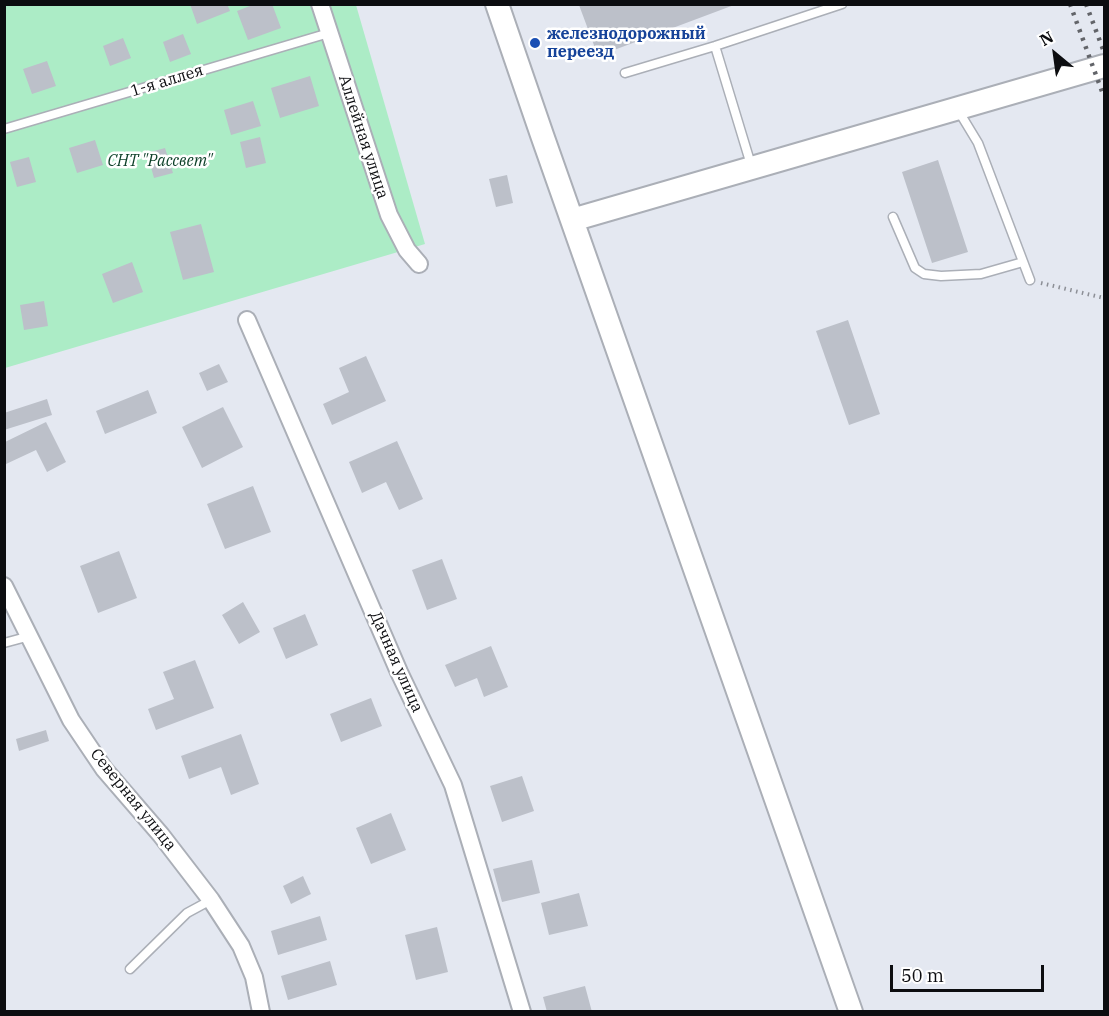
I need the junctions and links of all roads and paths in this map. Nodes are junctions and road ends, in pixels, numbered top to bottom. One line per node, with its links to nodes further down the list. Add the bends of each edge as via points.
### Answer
1 (320, 4): 4 (street, Аллейная улица)
2 (497, 4): 12 (street)
3 (842, 4): 5 (lane)
4 (329, 33): 9 (lane, 1-я аллея); 14 (street, Аллейная улица, via 388,215)
5 (715, 46): 7 (lane); 10 (lane)
6 (1104, 66): 8 (street)
7 (625, 72)
8 (957, 109): 10 (street); 13 (lane, via 978,143)
9 (4, 129)
10 (752, 168): 12 (street)
11 (893, 217): 13 (lane, via 915,268 924,274 981,274)
12 (572, 220): 25 (street)
13 (1023, 262): 15 (lane)
14 (419, 264)
15 (1030, 280): 16 (path)
16 (1104, 298)
17 (247, 320): 24 (street, Дачная улица, via 399,672 453,785)
18 (4, 586): 19 (street, Северная улица)
19 (30, 636): 20 (lane); 21 (street, Северная улица, via 71,720 104,769)
20 (4, 644)
21 (211, 900): 22 (lane, via 187,913); 23 (street, Северная улица, via 241,946 254,977)
22 (130, 969)
23 (261, 1011)
24 (522, 1011)
25 (851, 1011)

